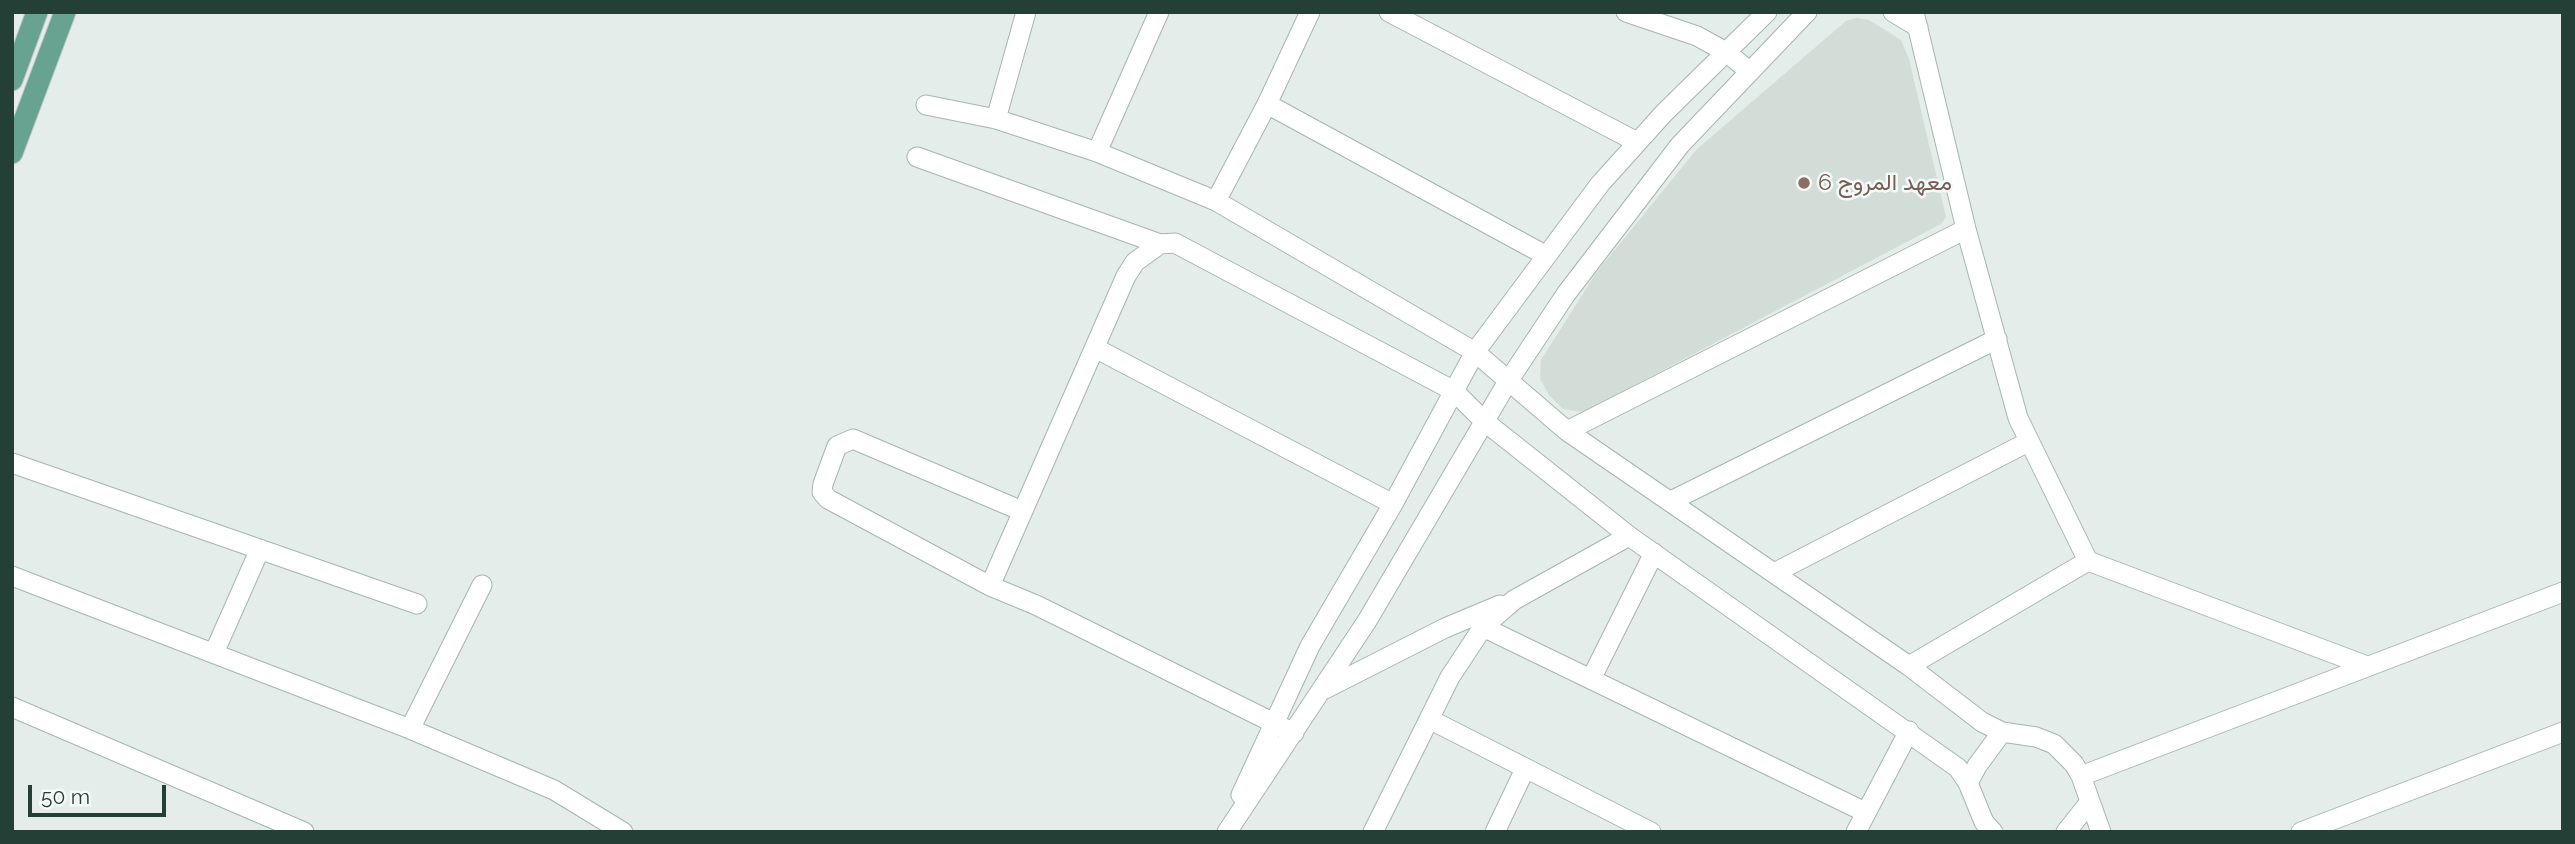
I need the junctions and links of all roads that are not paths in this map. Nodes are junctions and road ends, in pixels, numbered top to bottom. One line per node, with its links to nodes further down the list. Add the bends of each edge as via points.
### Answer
1 (37, 12): 14 (main road)
2 (65, 12): 20 (main road)
3 (1026, 12): 17 (street)
4 (1159, 12): 19 (street)
5 (1310, 12): 15 (street)
6 (1390, 12): 18 (street)
7 (1626, 12): 12 (street, via 1697,36)
8 (1767, 12): 12 (street)
9 (1807, 12): 13 (street)
10 (1893, 12): 11 (street)
11 (1917, 18): 23 (street)
12 (1726, 52): 13 (street); 18 (street)
13 (1749, 71): 29 (street, via 1680,145 1619,222)
14 (12, 80)
15 (1267, 104): 22 (street); 25 (street)
16 (926, 105): 17 (street)
17 (996, 120): 19 (street)
18 (1637, 142): 25 (street)
19 (1097, 152): 22 (street)
20 (12, 153)
21 (917, 157): 24 (street)
22 (1216, 201): 28 (street)
23 (1966, 229): 26 (street); 32 (street)
24 (1160, 244): 27 (street, via 1135,262 1126,276); 30 (street, via 1175,243)
25 (1545, 255): 28 (street)
26 (1997, 339): 33 (street); 35 (street)
27 (1095, 348): 36 (street); 37 (street)
28 (1475, 352): 29 (street); 30 (street)
29 (1507, 383): 31 (street); 32 (street)
30 (1454, 391): 31 (street); 36 (street)
31 (1484, 421): 38 (street); 54 (street)
32 (1567, 431): 35 (street)
33 (2028, 442): 41 (street); 42 (street)
34 (12, 463): 39 (street)
35 (1671, 500): 42 (street)
36 (1393, 504): 57 (street, via 1310,646)
37 (1022, 511): 45 (street); 45 (street, via 853,439 837,446 823,484 828,499)
38 (1629, 536): 40 (street); 47 (street)
39 (260, 549): 48 (street); 50 (street)
40 (1654, 553): 53 (street); 59 (street)
41 (2088, 561): 51 (street); 52 (street)
42 (1774, 573): 51 (street)
43 (12, 576): 50 (street)
44 (482, 585): 58 (street)
45 (990, 586): 57 (street)
46 (2563, 592): 52 (street)
47 (1514, 600): 49 (street); 54 (street, via 1445,628)
48 (417, 604)
49 (1483, 627): 53 (street); 56 (street, via 1461,658)
50 (214, 653): 58 (street)
51 (1909, 666): 60 (street, via 1971,715)
52 (2367, 666): 64 (street)
53 (1592, 677): 67 (street)
54 (1323, 690): 62 (street)
55 (12, 707): 69 (street)
56 (1431, 720): 63 (street); 72 (street)
57 (1274, 723): 62 (street); 71 (street)
58 (410, 729): 70 (street, via 554,790)
59 (1909, 731): 65 (street, via 1958,768); 67 (street)
60 (2002, 732): 64 (street, via 2054,744); 65 (street)
61 (2563, 732): 79 (street)
62 (1294, 733): 71 (street)
63 (1525, 768): 68 (street); 73 (street)
64 (2081, 776): 66 (street)
65 (1968, 783): 76 (street, via 1975,805)
66 (2089, 803): 77 (street); 78 (street)
67 (1865, 812): 75 (street)
68 (1624, 826): 74 (street)
69 (304, 832)
70 (623, 832)
71 (1225, 832)
72 (1373, 832)
73 (1495, 832)
74 (1651, 832)
75 (1856, 832)
76 (1993, 832)
77 (2066, 832)
78 (2101, 832)
79 (2301, 832)

